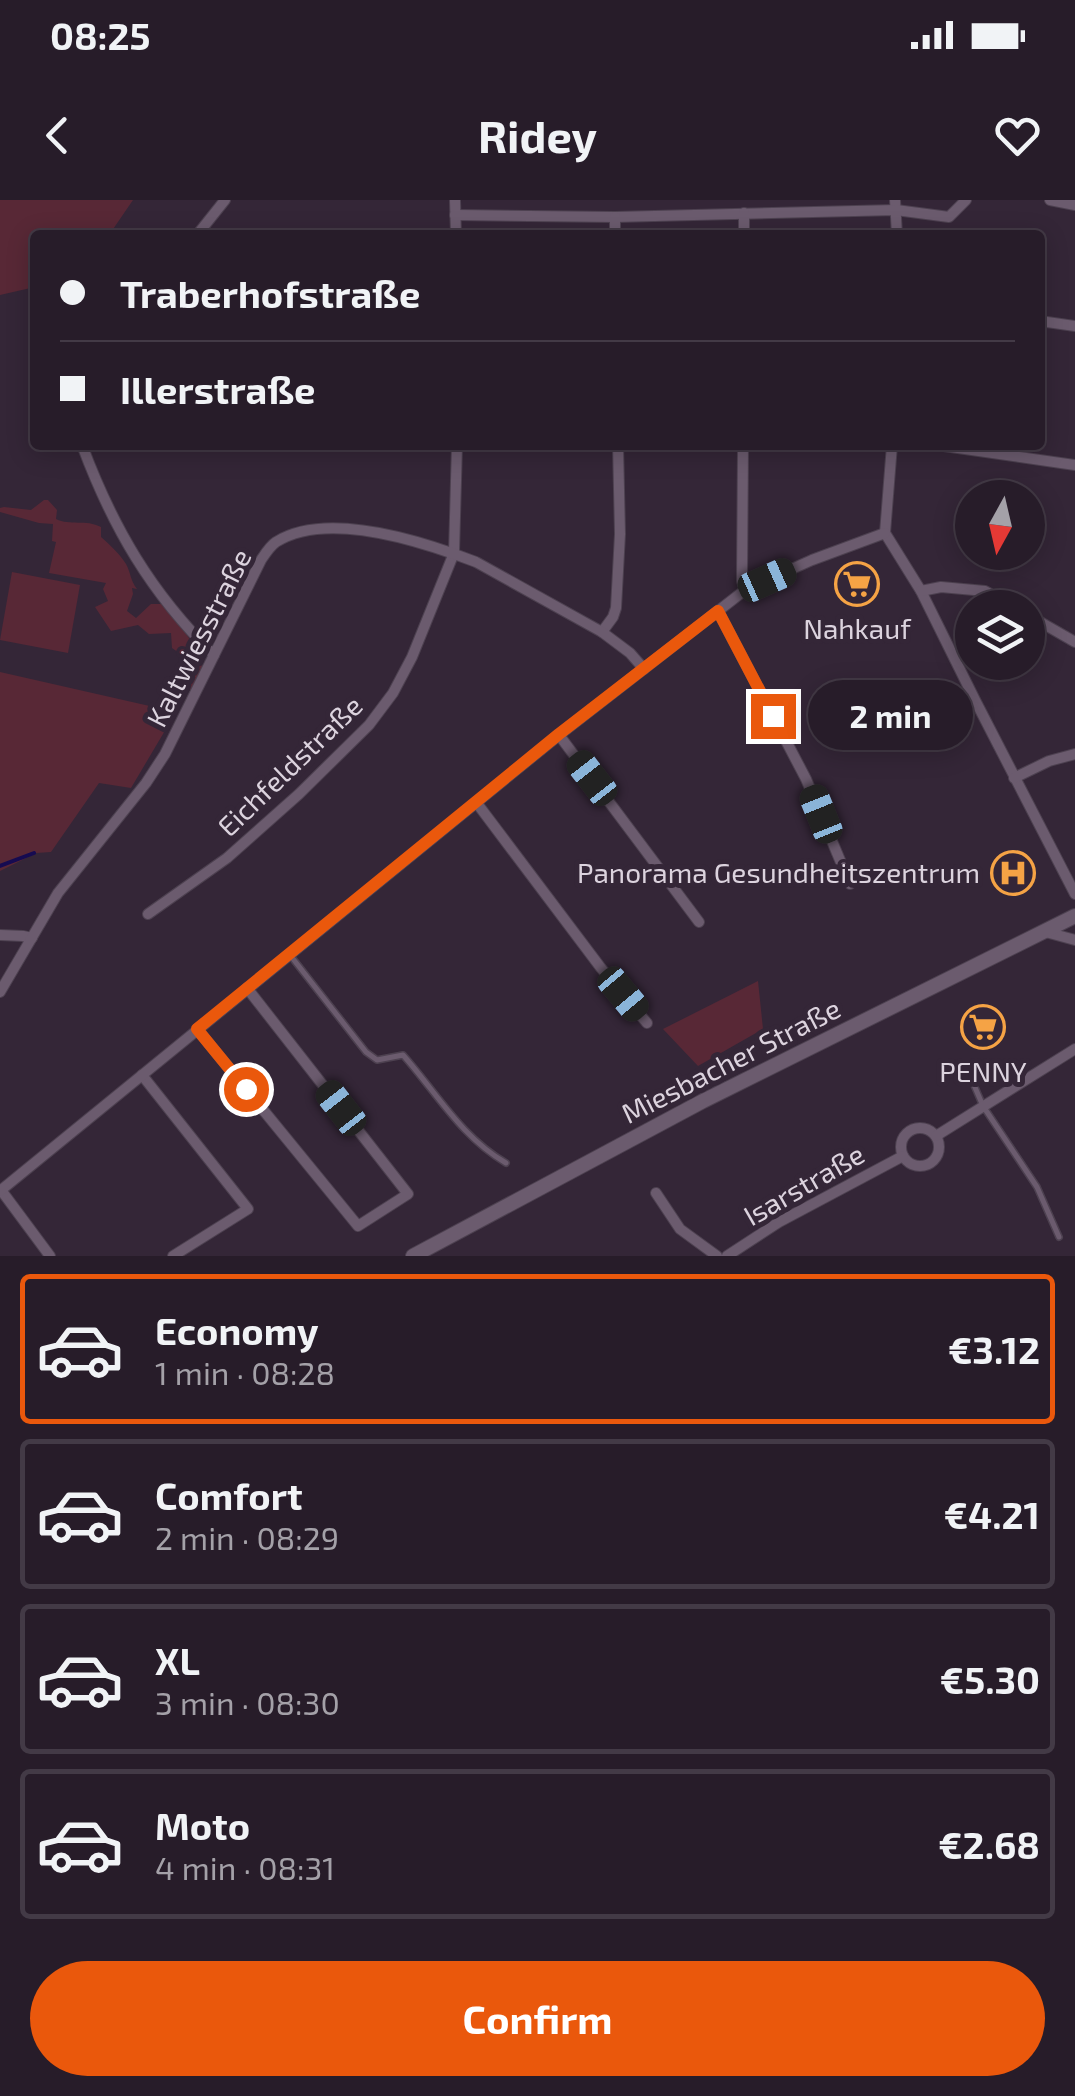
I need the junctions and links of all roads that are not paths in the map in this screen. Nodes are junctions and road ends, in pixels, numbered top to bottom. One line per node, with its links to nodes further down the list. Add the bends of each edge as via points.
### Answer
1 (225, 200): 10 (street)
2 (455, 200): 8 (street)
3 (966, 200): 6 (street, via 949,217)
4 (1050, 200): 5 (street)
5 (1075, 204)
6 (896, 205): 7 (street); 14 (street)
7 (744, 213): 9 (street); 13 (street)
8 (455, 216): 9 (street); 11 (street)
9 (614, 218): 12 (street)
10 (201, 230)
11 (456, 230)
12 (615, 230)
13 (744, 230)
14 (897, 230)
15 (1045, 322): 16 (street)
16 (1075, 326)
17 (84, 450): 35 (street, via 129,550)
18 (457, 450): 25 (street, Eichfeldstraße)
19 (618, 450): 31 (street, via 616,608)
20 (743, 450): 26 (street)
21 (892, 450): 24 (street)
22 (972, 450): 23 (street)
23 (1075, 465)
24 (884, 532): 26 (street); 28 (street)
25 (454, 554): 31 (street, Kaltwiesstraße); 35 (street, Kaltwiesstraße, via 337,528 306,530 274,543); 43 (street, Eichfeldstraße, via 412,657 369,726 226,858)
26 (744, 590): 29 (street)
27 (974, 590): 28 (street)
28 (921, 591): 39 (street)
29 (718, 611): 36 (street); 41 (street, via 806,779)
30 (1045, 624): 33 (street)
31 (602, 632): 36 (street, Kaltwiesstraße)
32 (1075, 632): 33 (street)
33 (1062, 634): 34 (street)
34 (1075, 642)
35 (214, 655): 48 (street, Kaltwiesstraße, via 165,754 58,893)
36 (644, 668): 37 (street)
37 (559, 734): 40 (street); 45 (street)
38 (1075, 754): 39 (street)
39 (1014, 778): 42 (street)
40 (476, 802): 50 (street); 53 (street)
41 (850, 884)
42 (1075, 894)
43 (148, 914)
44 (1075, 916): 46 (main road, Miesbacher Straße)
45 (699, 922)
46 (1040, 931): 49 (street); 68 (main road, Miesbacher Straße)
47 (0, 935): 48 (street)
48 (32, 938): 52 (street, Kaltwiesstraße)
49 (1075, 940)
50 (290, 955): 51 (street); 61 (lane, via 366,1052 377,1060 402,1055 456,1122)
51 (247, 988): 54 (street); 54 (street, via 408,1194 358,1226)
52 (0, 992)
53 (648, 1023)
54 (197, 1029): 56 (street)
55 (1075, 1049): 58 (street, Isarstraße)
56 (142, 1074): 62 (street); 67 (street, via 248,1209)
57 (971, 1078): 58 (lane)
58 (983, 1106): 59 (street, Isarstraße); 64 (lane, via 1037,1188)
59 (936, 1136): 60 (street, Isarstraße, via 926,1128 908,1132); 60 (street, Isarstraße, via 938,1154 930,1163 918,1166)
60 (903, 1156): 65 (street, Isarstraße)
61 (506, 1163)
62 (1, 1191): 66 (street)
63 (656, 1193): 69 (street, via 680,1229)
64 (1060, 1237)
65 (735, 1254)
66 (50, 1256)
67 (173, 1256)
68 (413, 1256)
69 (717, 1256)

